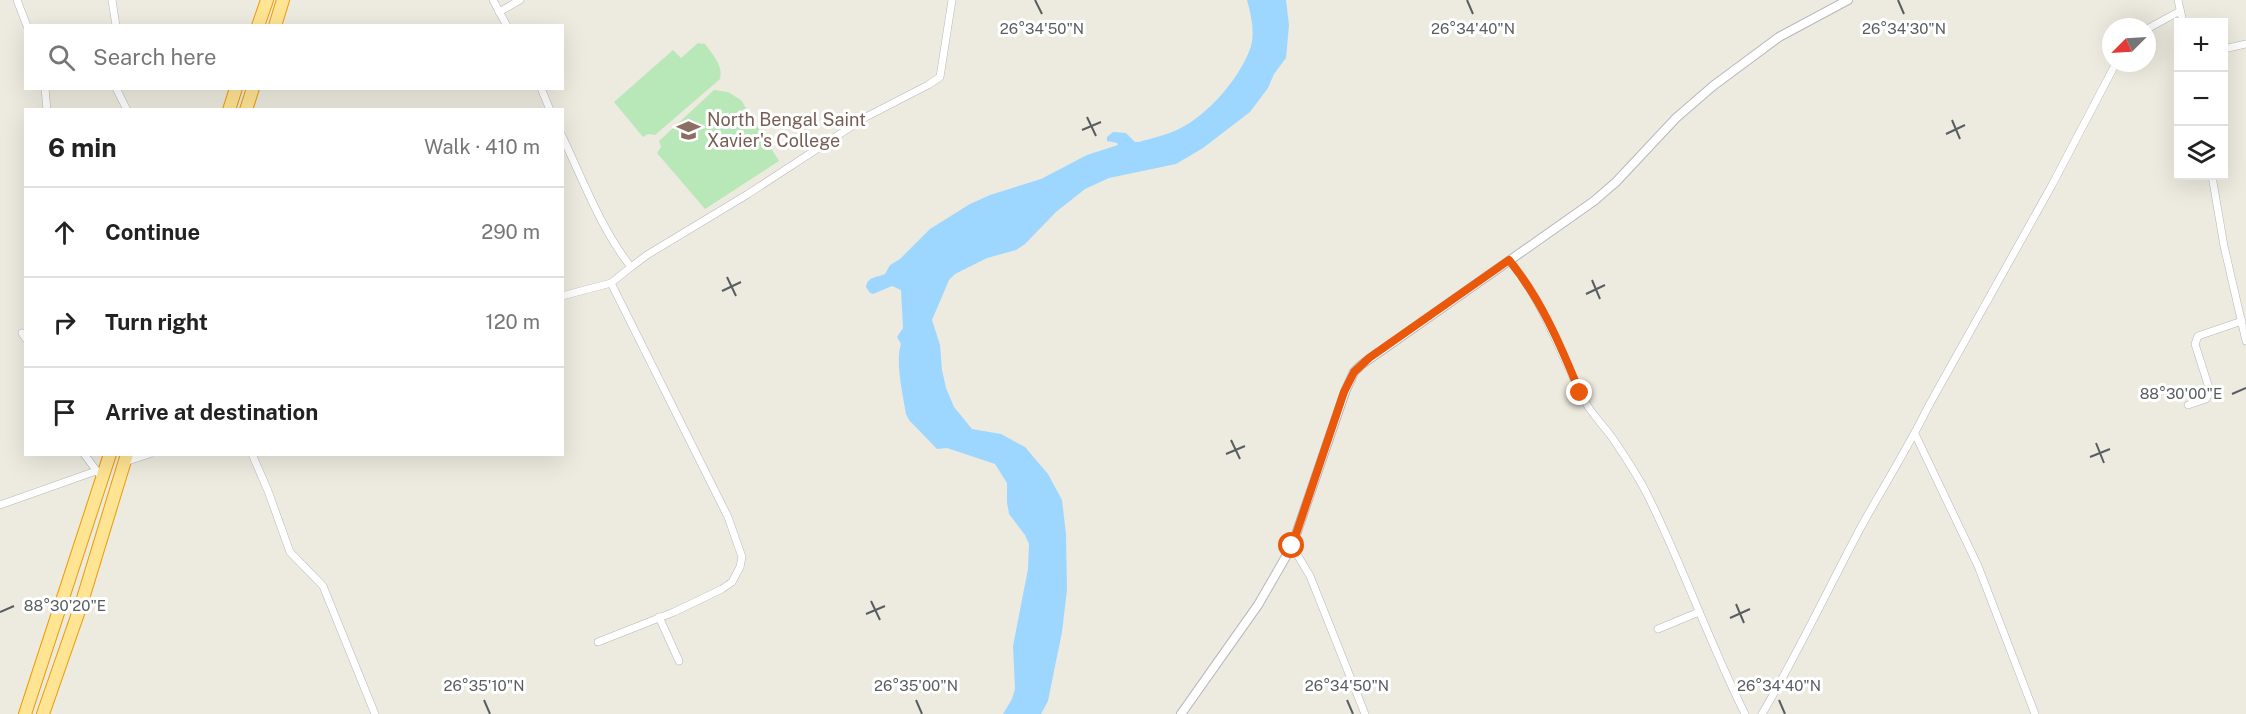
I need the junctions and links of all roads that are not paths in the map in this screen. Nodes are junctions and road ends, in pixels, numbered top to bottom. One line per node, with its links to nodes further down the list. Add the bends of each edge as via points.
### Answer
1 (17, 0): 13 (street)
2 (112, 0): 14 (street)
3 (267, 0): 15 (highway)
4 (283, 0): 16 (highway)
5 (493, 0): 11 (street)
6 (520, 0): 11 (street)
7 (952, 0): 35 (street, via 940,77 866,117)
8 (1848, 0): 34 (street, via 1779,38 1729,73 1677,118 1609,189)
9 (2178, 0): 10 (street)
10 (2180, 11): 12 (street); 18 (street)
11 (499, 12): 17 (street)
12 (2182, 18)
13 (26, 24)
14 (116, 24)
15 (259, 24)
16 (276, 24)
17 (506, 24)
18 (2156, 24)
19 (2246, 44): 20 (street)
20 (2228, 48)
21 (2111, 72): 41 (street)
22 (45, 90): 27 (street)
23 (117, 90): 28 (street)
24 (235, 90): 29 (highway)
25 (252, 90): 30 (highway)
26 (542, 90): 31 (street)
27 (47, 108)
28 (126, 108)
29 (230, 108)
30 (247, 108)
31 (549, 108)
32 (564, 140): 35 (street, via 592,201)
33 (2213, 180): 38 (street)
34 (1509, 260): 48 (street, via 1354,372); 49 (street, via 1525,279 1548,321 1585,402 1646,492)
35 (631, 267): 36 (street)
36 (611, 283): 37 (street); 50 (street, via 728,517 742,557 732,582)
37 (564, 295)
38 (2242, 321): 39 (street); 40 (street, via 2196,339 2210,391 2206,399)
39 (2246, 341)
40 (2188, 405)
41 (1915, 434): 60 (street); 61 (street, via 1978,566)
42 (85, 456): 46 (street)
43 (109, 456): 46 (highway)
44 (253, 456): 56 (street, via 290,552 323,586)
45 (126, 458): 55 (highway)
46 (99, 475): 47 (street); 54 (highway)
47 (0, 505)
48 (1292, 546): 57 (street, via 1258,605); 58 (street, via 1310,576)
49 (1699, 612): 51 (street); 59 (street)
50 (659, 618): 52 (street); 53 (street)
51 (1658, 629)
52 (598, 642)
53 (679, 661)
54 (25, 714)
55 (43, 714)
56 (375, 714)
57 (1181, 714)
58 (1365, 714)
59 (1745, 714)
60 (1762, 714)
61 (2035, 714)

